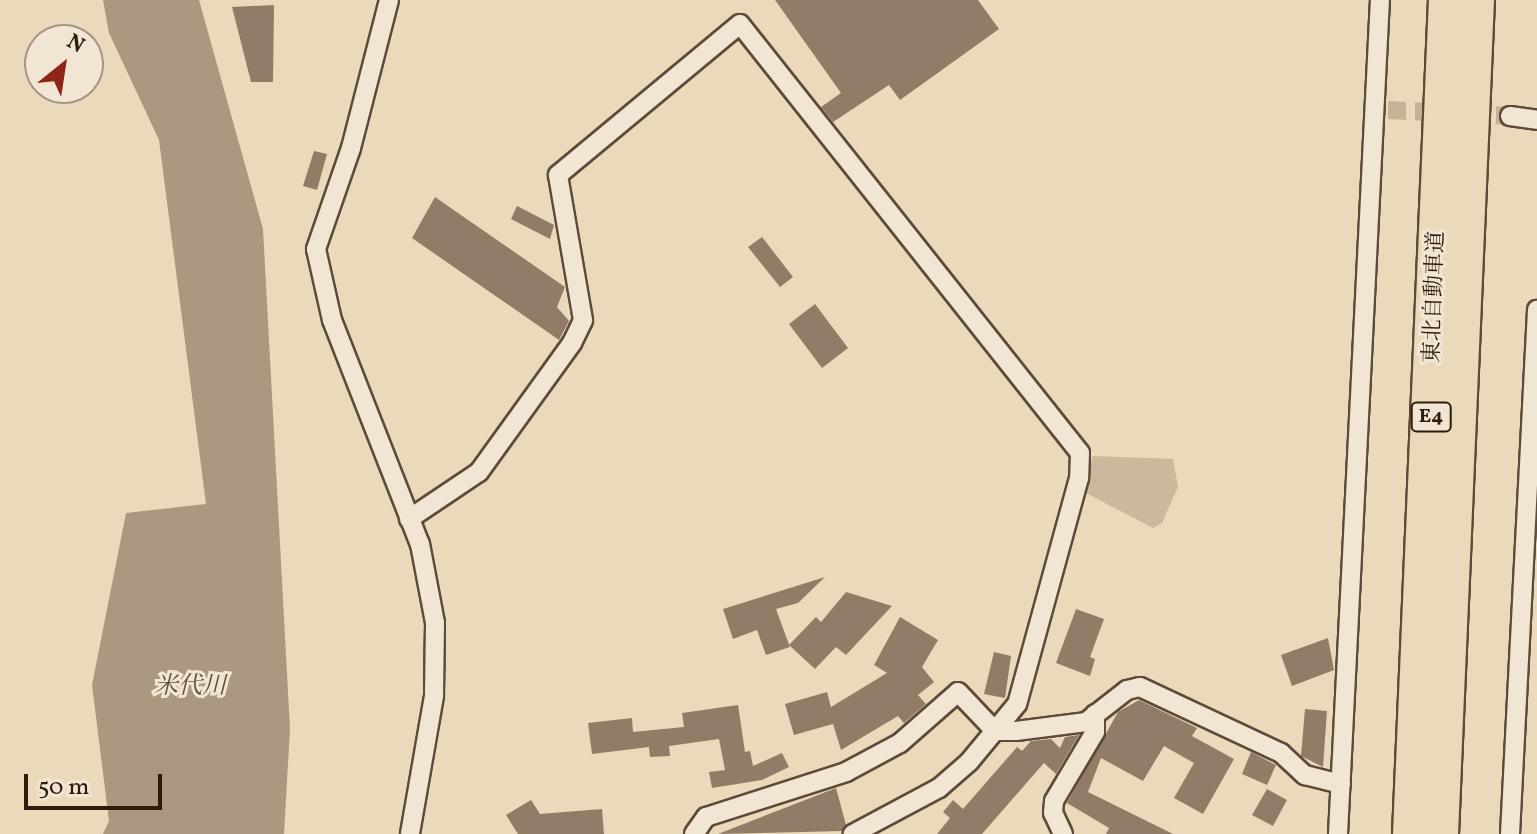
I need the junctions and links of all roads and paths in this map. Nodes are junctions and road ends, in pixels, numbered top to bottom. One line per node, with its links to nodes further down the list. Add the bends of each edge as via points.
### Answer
1 (389, 0): 8 (street, via 351,148 316,249 332,320)
2 (1380, 0): 11 (street, via 1382,109)
3 (1446, 0): 17 (highway, 東北自動車道 / E4)
4 (1477, 0): 18 (highway, 東北自動車道 / E4)
5 (1510, 116): 6 (street)
6 (1537, 120)
7 (1537, 310): 19 (street)
8 (409, 519): 10 (street, via 479,472 583,320 558,175 740,24 1080,453 1079,478 1017,704); 12 (street, via 435,623 434,696)
9 (1095, 714): 10 (street, via 1086,722); 11 (street, via 1127,690 1140,687 1281,753 1305,775); 15 (street, via 1095,732 1054,801 1053,813)
10 (995, 731): 13 (street, via 958,692 900,743 873,758 846,772 706,817); 14 (street, via 939,788)
11 (1341, 784): 16 (street)
12 (410, 834)
13 (694, 834)
14 (853, 834)
15 (1063, 834)
16 (1338, 834)
17 (1410, 834)
18 (1441, 834)
19 (1510, 834)

